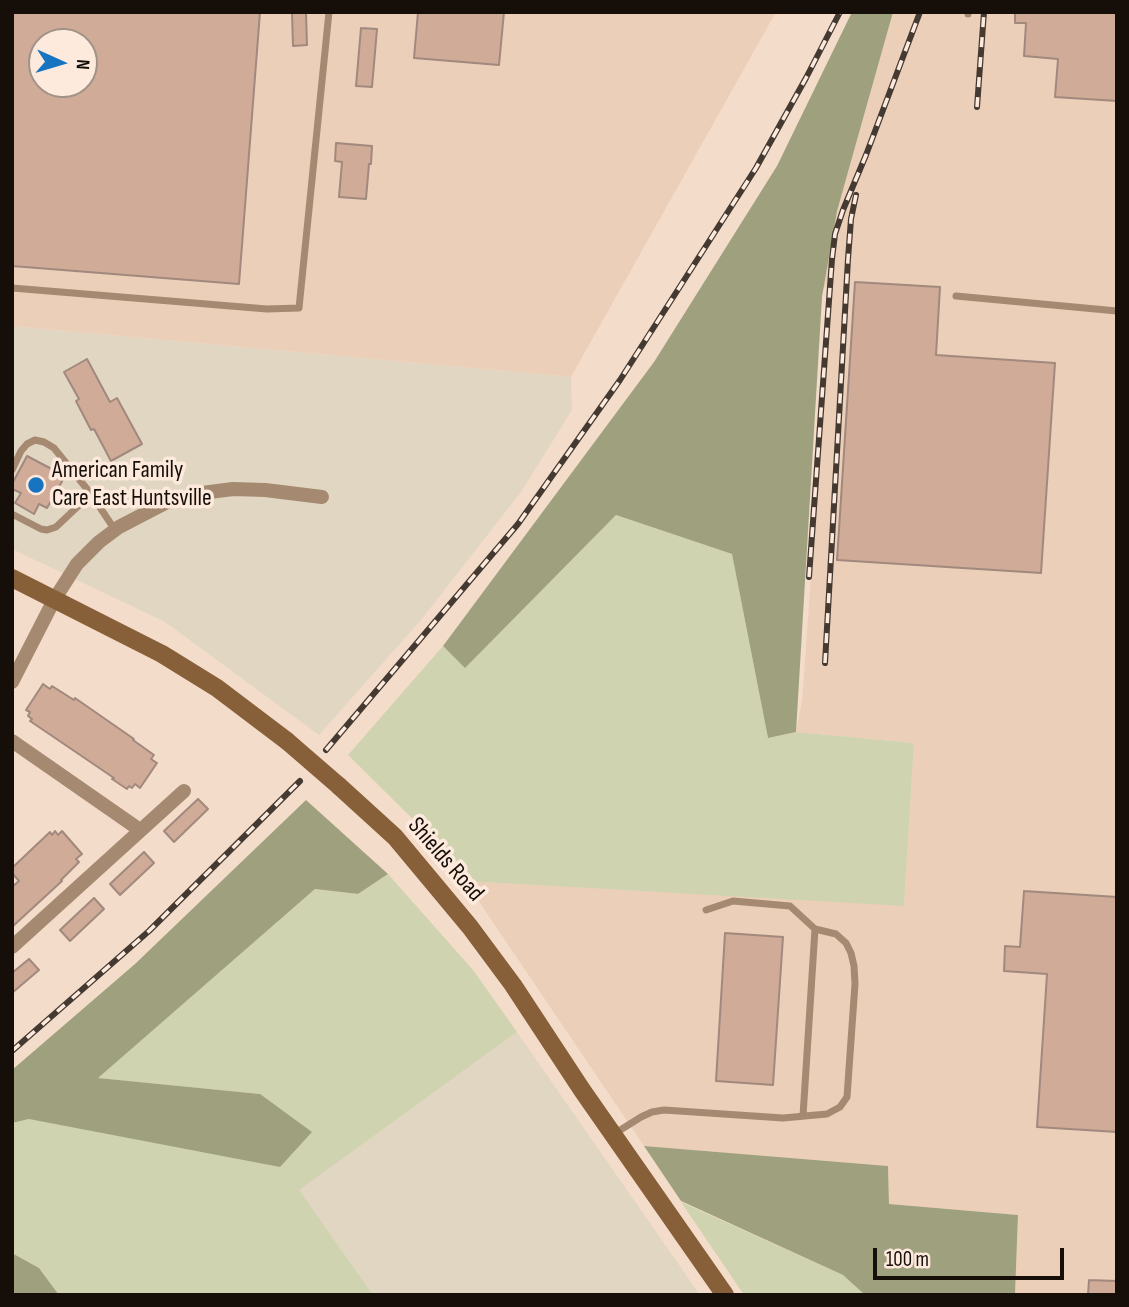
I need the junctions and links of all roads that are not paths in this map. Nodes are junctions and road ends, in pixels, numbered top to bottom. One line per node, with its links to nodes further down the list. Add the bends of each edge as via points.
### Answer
1 (329, 12): 2 (lane, via 299,308)
2 (12, 288)
3 (956, 296): 4 (lane)
4 (1117, 311)
5 (12, 470): 6 (lane, via 27,444 44,442)
6 (91, 494): 8 (lane, via 47,530); 9 (lane)
7 (321, 498): 9 (street, via 265,490 202,493 169,501)
8 (12, 514)
9 (115, 530): 11 (street, via 76,564)
10 (12, 578): 11 (street, Shields Road)
11 (54, 600): 12 (street); 20 (street, Shields Road, bridge, via 162,654 217,688 286,741 395,837 513,985)
12 (12, 682)
13 (12, 741): 15 (street)
14 (184, 791): 15 (street)
15 (140, 830): 18 (street)
16 (706, 910): 17 (lane, via 733,901 790,906)
17 (815, 929): 19 (lane); 19 (lane, via 836,934 846,943 855,984 847,1097 827,1114)
18 (12, 947)
19 (803, 1116): 20 (lane, via 664,1110 641,1117)
20 (613, 1135): 21 (street, Shields Road)
21 (724, 1295)

